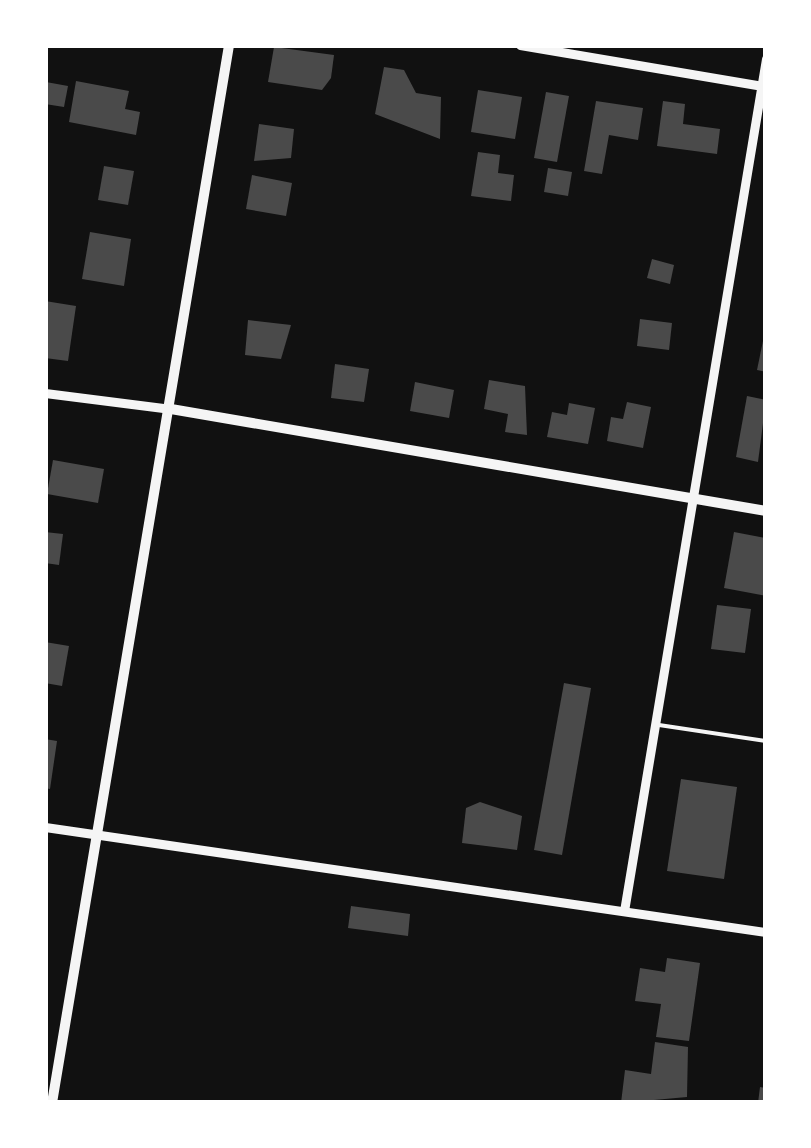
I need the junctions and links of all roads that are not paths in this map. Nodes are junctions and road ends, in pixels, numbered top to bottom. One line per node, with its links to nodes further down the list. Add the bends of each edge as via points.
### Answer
1 (229, 45): 6 (street)
2 (520, 45): 4 (street)
3 (766, 59): 4 (street)
4 (764, 86): 7 (street)
5 (45, 393): 6 (street)
6 (170, 410): 7 (street); 12 (street)
7 (691, 498): 8 (street); 9 (street)
8 (766, 511)
9 (654, 724): 10 (lane); 13 (street)
10 (766, 741)
11 (45, 827): 12 (street)
12 (100, 835): 13 (street); 15 (street)
13 (624, 911): 14 (street)
14 (766, 932)
15 (52, 1103)

